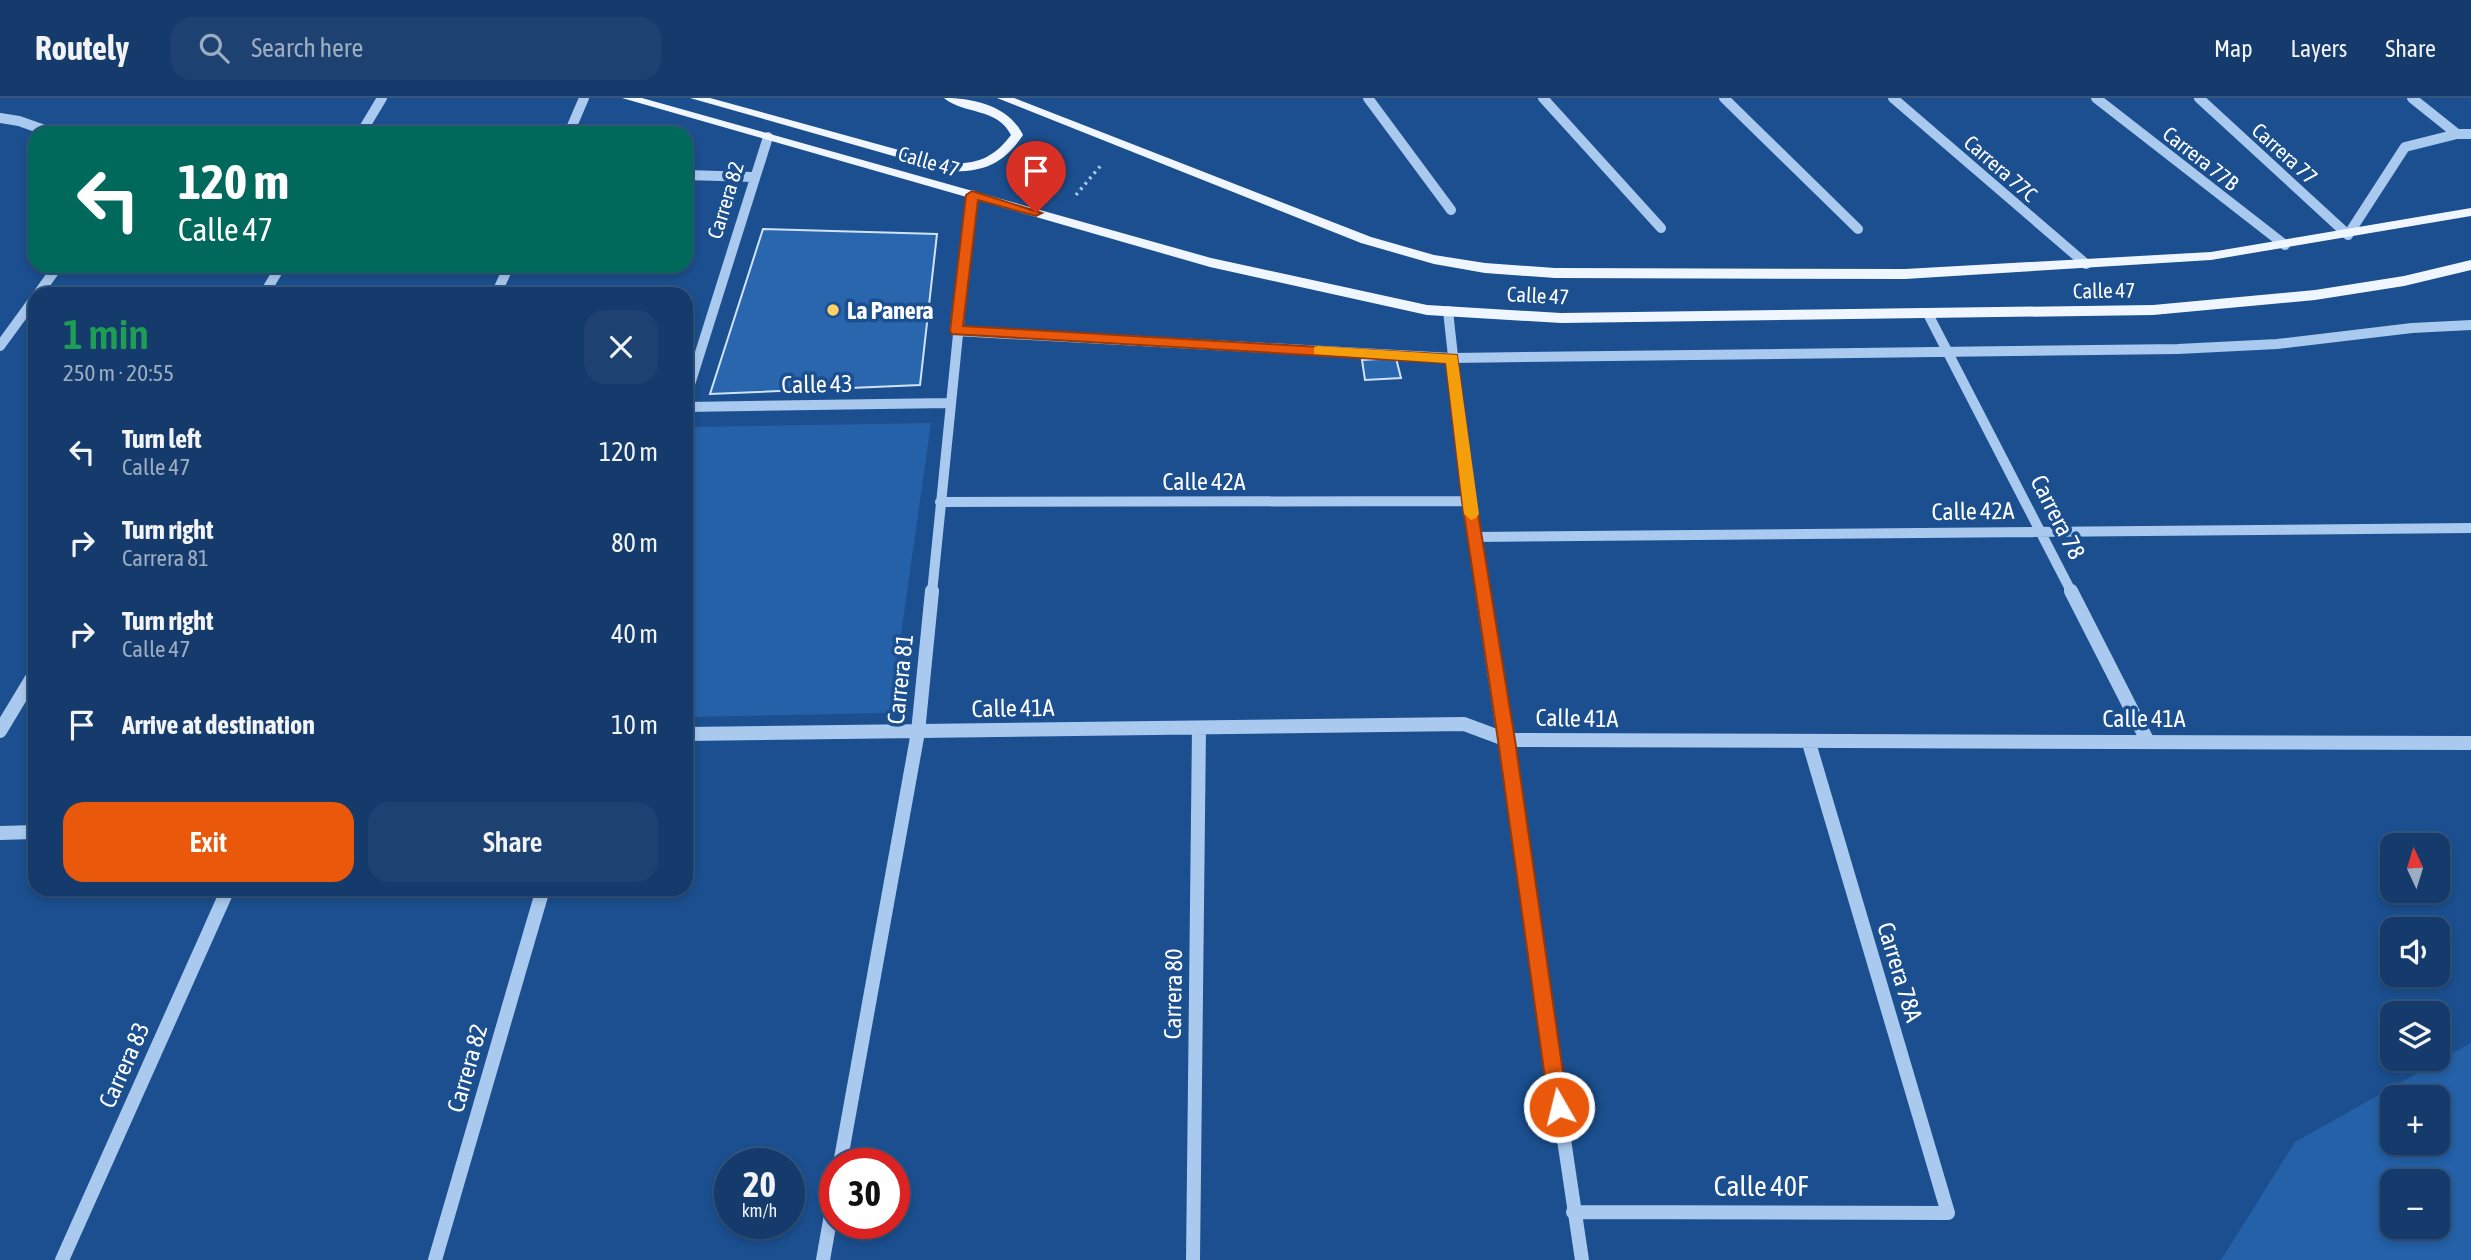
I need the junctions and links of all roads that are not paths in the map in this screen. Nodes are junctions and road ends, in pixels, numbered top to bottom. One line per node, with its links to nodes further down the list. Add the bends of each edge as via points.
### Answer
1 (382, 98): 16 (street)
2 (584, 98): 17 (street)
3 (628, 98): 20 (main road, Calle 47)
4 (696, 98): 5 (main road, via 946,167 981,167 1006,152 1017,135 1005,117)
5 (950, 98)
6 (1003, 98): 30 (main road, Calle 47, via 1366,240 1485,268 1555,273 1905,274)
7 (1368, 98): 24 (street)
8 (1543, 98): 26 (street)
9 (1724, 98): 27 (street)
10 (1893, 98): 30 (street, Carrera 77C)
11 (2096, 98): 29 (street, Carrera 77B)
12 (2199, 98): 28 (street, Carrera 77)
13 (2412, 98): 18 (street)
14 (0, 118): 15 (street)
15 (33, 126)
16 (365, 126)
17 (572, 126)
18 (2457, 134): 19 (street); 28 (street, via 2405,148)
19 (2471, 134)
20 (768, 137): 22 (street, Carrera 82); 23 (main road, Calle 47)
21 (693, 175): 22 (street)
22 (753, 177): 40 (street, Carrera 82)
23 (972, 195): 33 (main road, Calle 47, via 1210,262); 36 (street, Carrera 81)
24 (1451, 210)
25 (2471, 212): 28 (main road, Calle 47)
26 (1661, 228)
27 (1858, 229)
28 (2348, 234): 29 (main road, Calle 47)
29 (2285, 245): 30 (main road, Calle 47, via 2211,256)
30 (2086, 264)
31 (2471, 265): 34 (main road, Calle 47, via 2404,281 2248,303 2153,310)
32 (28, 307): 37 (street)
33 (1448, 311): 34 (main road, Calle 47, via 1561,318); 39 (street)
34 (1928, 314): 38 (street, Carrera 78)
35 (2471, 325): 38 (street, via 2277,344)
36 (956, 331): 39 (street); 41 (street, Carrera 81)
37 (0, 346)
38 (1948, 352): 39 (street); 46 (street, Carrera 78)
39 (1452, 358): 43 (street)
40 (693, 374)
41 (949, 403): 42 (street, Calle 43); 44 (street, Carrera 81)
42 (693, 407)
43 (1469, 501): 44 (street, Calle 42A); 47 (street)
44 (940, 502): 51 (street, Carrera 81)
45 (2471, 528): 46 (street, Calle 42A)
46 (2042, 531): 47 (street, Calle 42A); 54 (street, Carrera 78)
47 (1475, 537): 53 (street)
48 (28, 685): 50 (street)
49 (1199, 728): 51 (street, Calle 41A); 53 (street, Calle 41A, via 1464,724); 68 (street, Carrera 80)
50 (0, 731)
51 (918, 732): 52 (street, Calle 41A); 61 (street, Carrera 81)
52 (693, 734)
53 (1507, 740): 55 (street, Calle 41A); 62 (street)
54 (2147, 740): 55 (street, Calle 41A); 56 (street, Calle 41A)
55 (1808, 743): 63 (street, Carrera 78A)
56 (2471, 743)
57 (28, 832): 58 (street)
58 (0, 833)
59 (225, 896): 65 (street, Carrera 83)
60 (541, 896): 66 (street, Carrera 82)
61 (843, 1148)
62 (1573, 1212): 63 (street, Calle 40F); 69 (street)
63 (1948, 1213)
64 (826, 1239): 67 (street)
65 (62, 1260)
66 (435, 1260)
67 (822, 1260)
68 (1192, 1260)
69 (1582, 1260)

